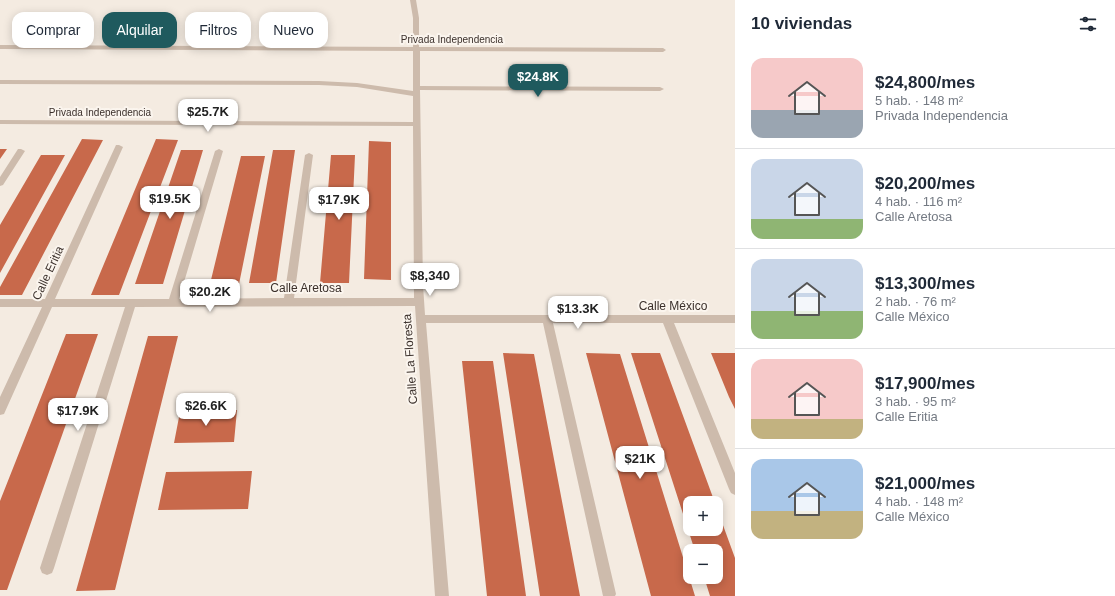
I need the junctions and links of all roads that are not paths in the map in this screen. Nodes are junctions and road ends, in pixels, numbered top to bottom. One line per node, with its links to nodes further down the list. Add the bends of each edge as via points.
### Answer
1 (413, 0): 3 (street, Calle La Floresta)
2 (0, 47): 3 (street, Privada Independencia)
3 (416, 48): 4 (street, Privada Independencia); 7 (street, Calle La Floresta)
4 (663, 50)
5 (0, 82): 7 (street, via 319,83)
6 (660, 89): 7 (street)
7 (417, 91): 9 (street, Calle La Floresta)
8 (0, 122): 9 (street, Privada Independencia)
9 (417, 124): 17 (street, Calle La Floresta)
10 (120, 147): 19 (street, Calle Eritia)
11 (21, 151): 14 (street)
12 (219, 151): 20 (street)
13 (309, 155): 15 (street)
14 (0, 183)
15 (289, 301): 17 (street, Calle Aretosa); 20 (street, Calle Aretosa)
16 (131, 302): 19 (street, Calle Aretosa); 20 (street, Calle Aretosa); 27 (street)
17 (420, 302): 22 (street, Calle La Floresta)
18 (0, 303): 19 (street, Calle Aretosa)
19 (48, 303): 25 (street, Calle Eritia)
20 (173, 303)
21 (547, 318): 22 (street, Calle México); 24 (street, Calle México); 28 (street)
22 (420, 319): 29 (street, Calle La Floresta)
23 (735, 319): 24 (street, Calle México)
24 (667, 320): 26 (street)
25 (0, 410)
26 (735, 489)
27 (47, 568)
28 (609, 594)
29 (442, 596)

